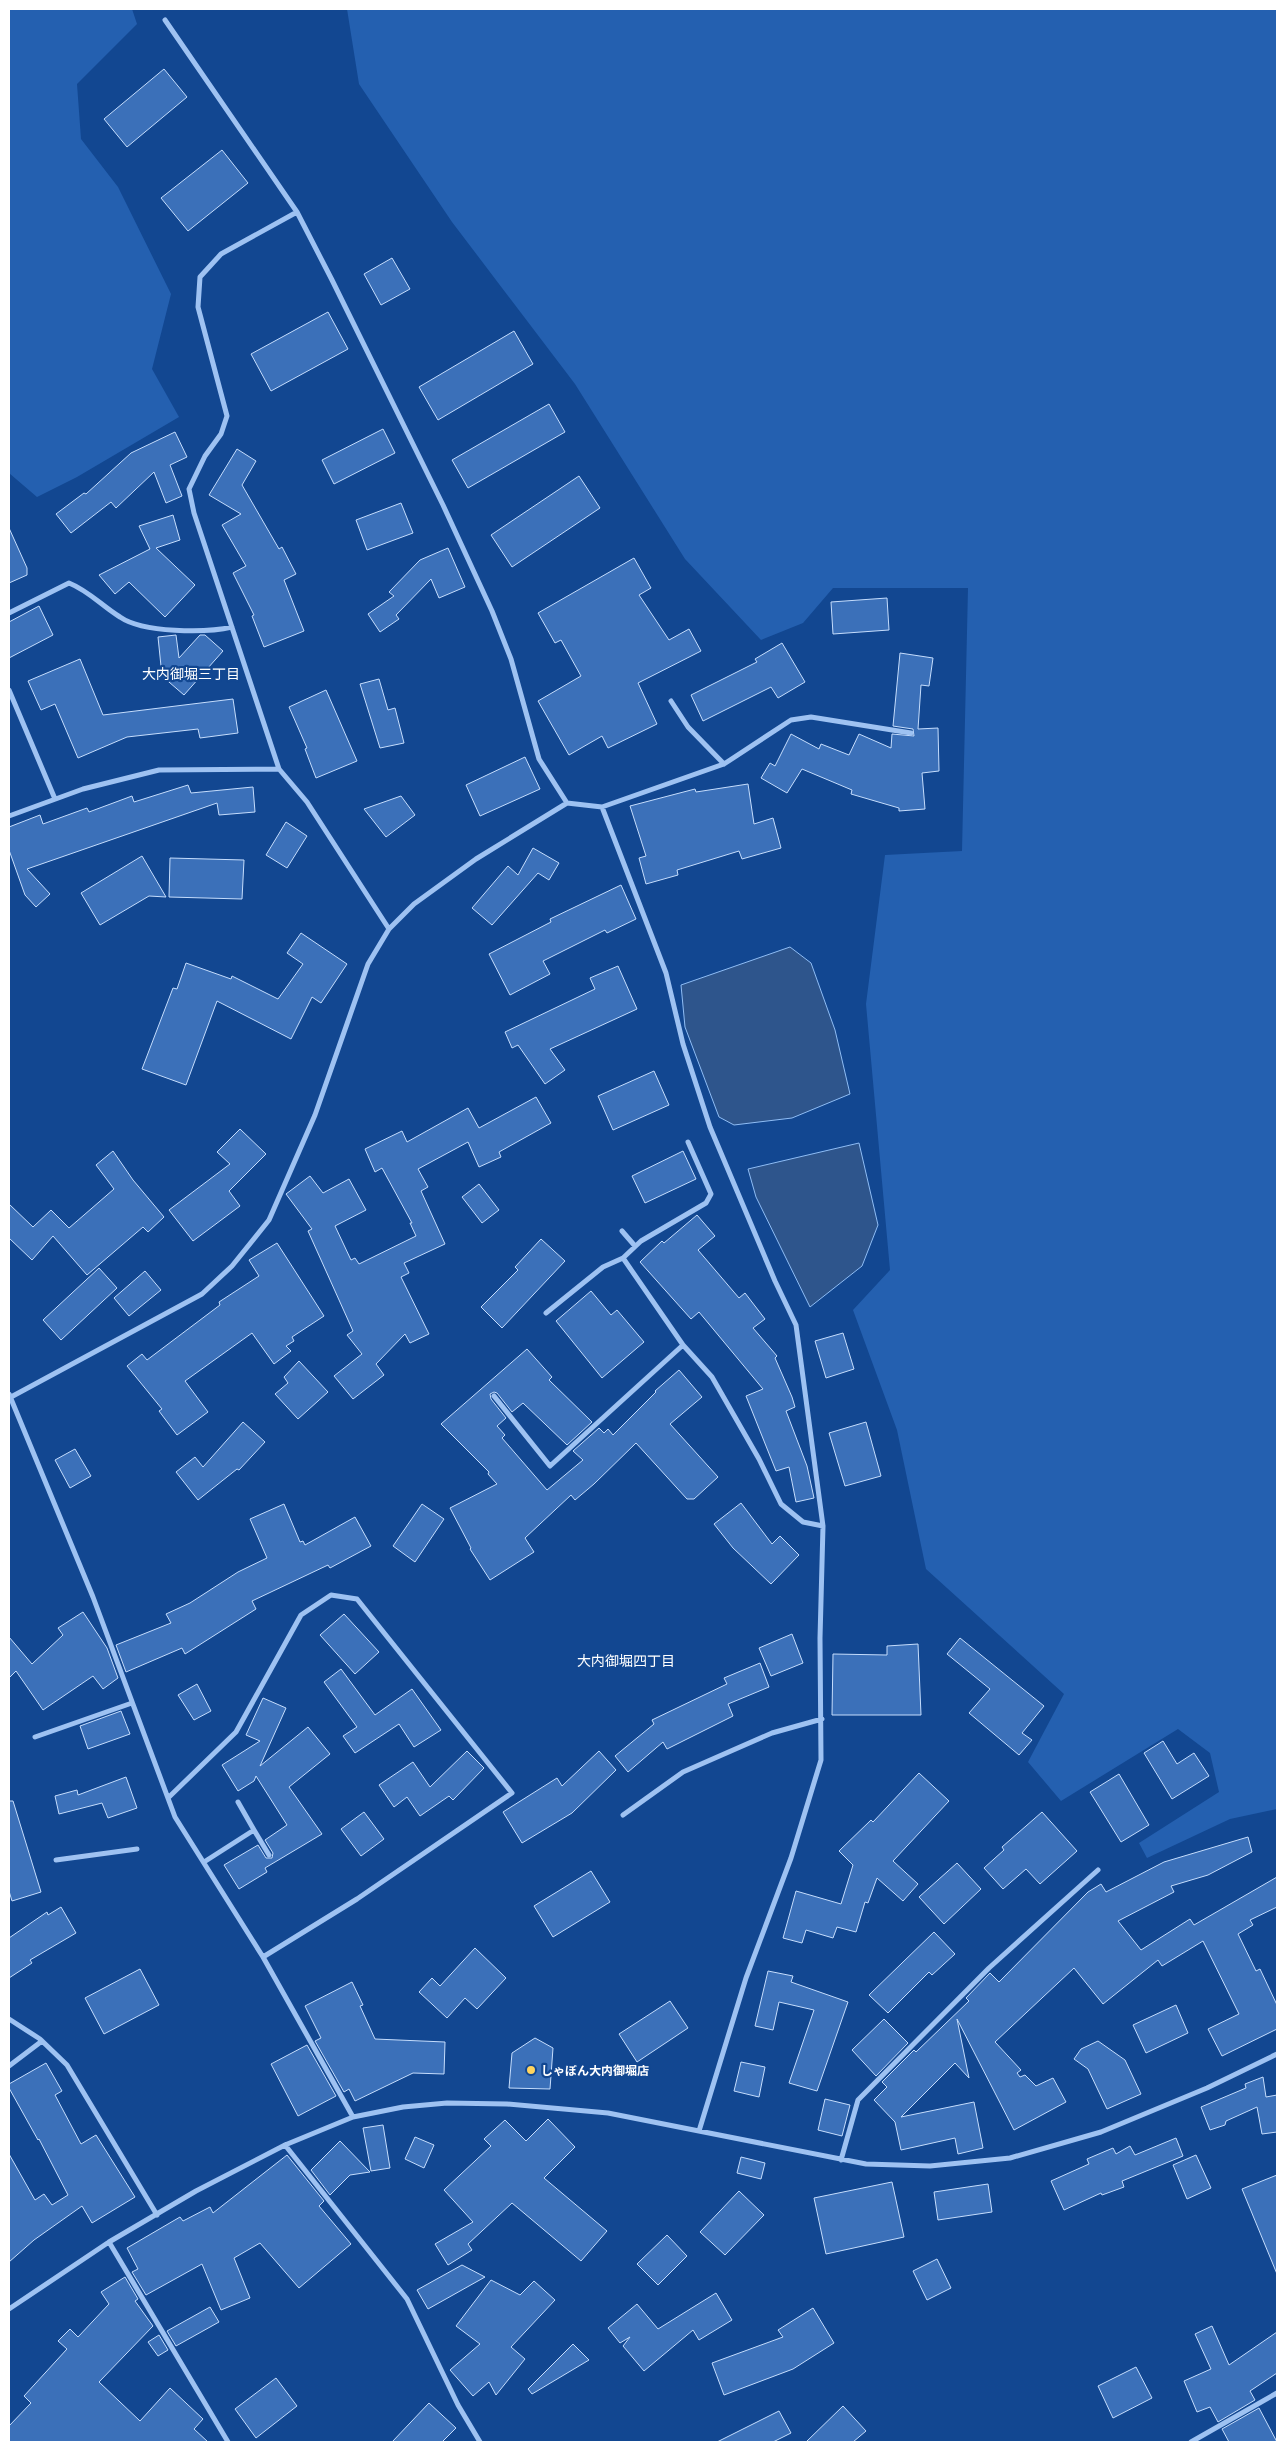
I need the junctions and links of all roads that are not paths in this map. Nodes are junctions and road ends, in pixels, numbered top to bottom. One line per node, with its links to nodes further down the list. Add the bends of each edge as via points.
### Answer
1 (165, 20): 2 (street)
2 (297, 212): 4 (street, via 221,254 200,276 198,306 227,416 221,434 205,456 189,489); 11 (street, via 443,505 492,611 511,659 539,759)
3 (9, 613): 4 (street, via 69,583 83,589 121,619 147,627 215,631)
4 (232, 626): 9 (street)
5 (9, 690): 10 (street)
6 (670, 701): 8 (street, via 688,727)
7 (911, 733): 8 (street, via 811,717 791,720)
8 (724, 764): 12 (street)
9 (279, 768): 10 (street, via 158,770 83,789); 14 (street, via 307,802)
10 (55, 800): 13 (street)
11 (567, 803): 12 (street); 14 (street, via 476,859 414,904)
12 (602, 807): 23 (street, via 666,973 683,1044 710,1127 796,1325)
13 (9, 816)
14 (389, 929): 21 (street, via 368,964 314,1115 269,1220 232,1266 202,1294)
15 (688, 1142): 17 (street, via 711,1194 706,1203)
16 (622, 1230): 17 (street)
17 (635, 1246): 18 (street)
18 (623, 1258): 19 (street, via 603,1267); 20 (street)
19 (546, 1313)
20 (683, 1345): 22 (street, via 550,1466); 23 (street, via 712,1377 781,1504 803,1522)
21 (10, 1396): 24 (street, via 89,1588)
22 (494, 1396)
23 (823, 1526): 25 (street)
24 (132, 1703): 26 (street); 27 (street)
25 (822, 1719): 29 (street, via 772,1733 683,1772); 42 (street, via 821,1760 791,1858 746,1978)
26 (35, 1737)
27 (168, 1798): 34 (street, via 175,1817); 36 (street, via 236,1732 301,1616 331,1595 357,1599 512,1793 356,1899)
28 (238, 1802): 30 (street)
29 (623, 1815)
30 (254, 1830): 32 (street); 34 (street)
31 (137, 1848): 33 (street)
32 (269, 1855)
33 (56, 1860)
34 (204, 1862): 36 (street)
35 (1098, 1870): 44 (street, via 989,1968 858,2100)
36 (263, 1957): 41 (street)
37 (9, 2019): 38 (street)
38 (42, 2041): 40 (street); 45 (street, via 67,2065)
39 (1277, 2054): 44 (street, via 1207,2088 1101,2132 1010,2158 930,2166)
40 (9, 2066)
41 (353, 2117): 42 (street, via 421,2105 507,2104 608,2113); 43 (street)
42 (699, 2131): 44 (street)
43 (285, 2145): 45 (street); 50 (street, via 408,2299 458,2405)
44 (841, 2160)
45 (157, 2216): 46 (street)
46 (109, 2242): 47 (street); 49 (street)
47 (9, 2309)
48 (1277, 2393): 51 (street)
49 (228, 2442)
50 (480, 2442)
51 (1191, 2442)

